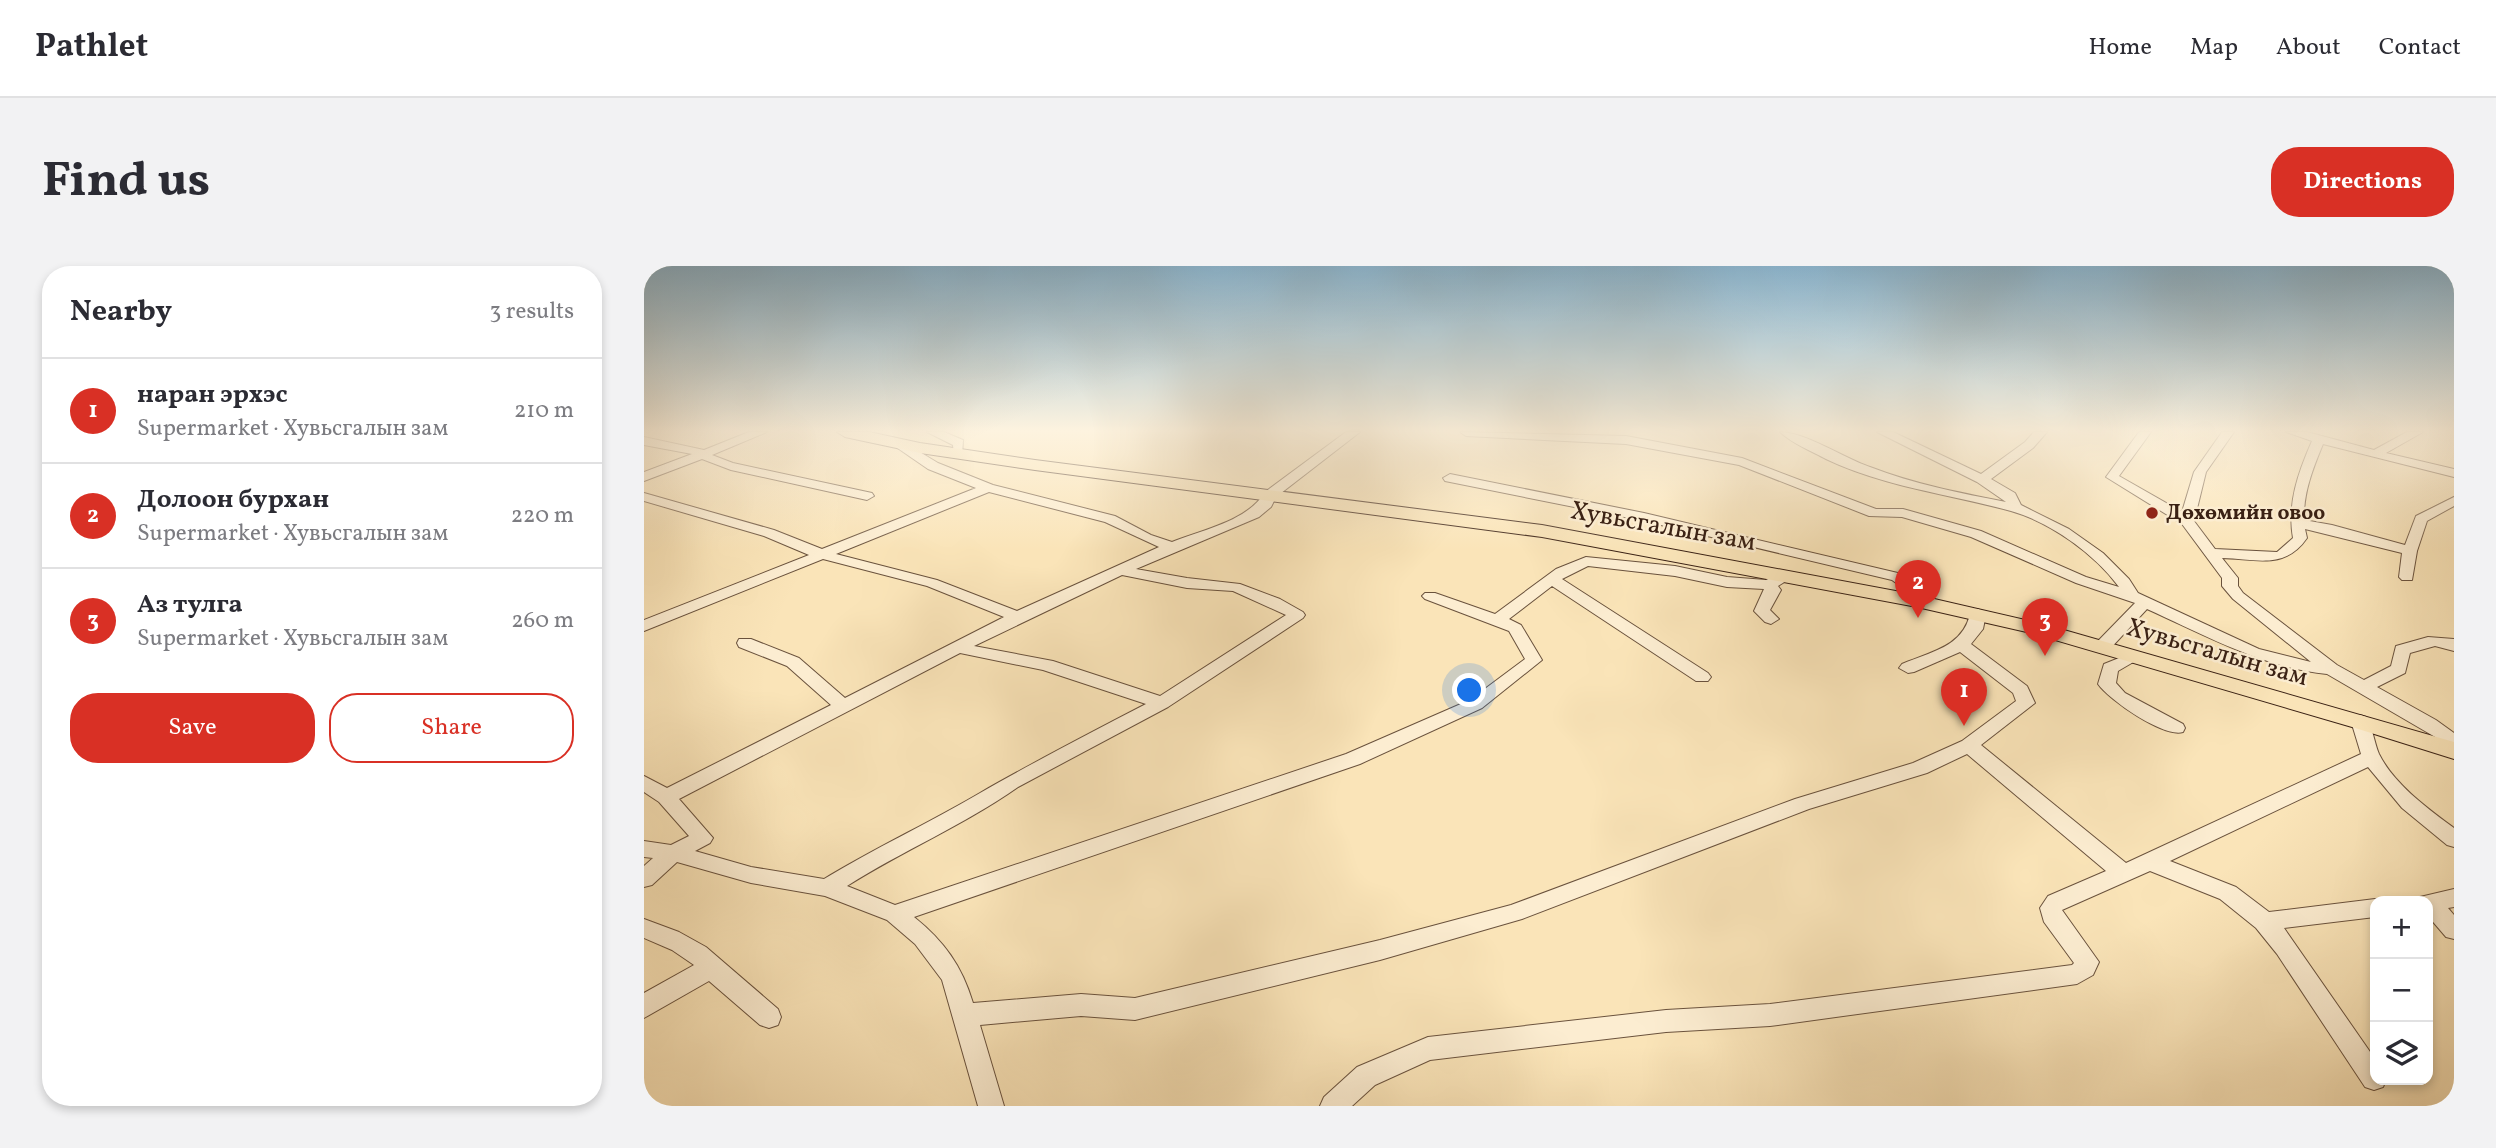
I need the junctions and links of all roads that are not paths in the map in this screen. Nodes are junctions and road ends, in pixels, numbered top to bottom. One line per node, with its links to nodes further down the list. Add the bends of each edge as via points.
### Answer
1 (755, 471): 17 (street)
2 (946, 471): 14 (street)
3 (1084, 471): 15 (main road, Хувьсгалын зам)
4 (1302, 471): 15 (street)
5 (1766, 471): 34 (street, via 1874,513 1903,513 1976,534 2081,580)
6 (1872, 471): 19 (street)
7 (1966, 471): 13 (street)
8 (1993, 471): 13 (street)
9 (2116, 471): 20 (street, via 2112,477)
10 (2201, 471): 20 (street)
11 (2308, 471): 21 (street)
12 (1450, 478): 22 (street)
13 (1982, 479): 19 (street, via 2010,496)
14 (988, 488): 23 (street, via 1110,519); 26 (street)
15 (1270, 495): 23 (street, via 1254,514); 27 (main road, Хувьсгалын зам, via 1553,533)
16 (644, 496): 26 (street, via 769,533)
17 (867, 496)
18 (2454, 501): 24 (street, via 2421,519)
19 (2016, 508): 34 (street, via 2082,545)
20 (2187, 521): 25 (street)
21 (2296, 523): 24 (street); 25 (street, via 2300,538 2287,553)
22 (1747, 543): 27 (street); 35 (street, via 1897,577 1914,589)
23 (1172, 547): 28 (street)
24 (2410, 551): 30 (street)
25 (2213, 553): 48 (street, via 2238,596)
26 (823, 555): 37 (street, via 932,583); 39 (street)
27 (1737, 567): 29 (main road, Хувьсгалын зам)
28 (1123, 571): 37 (street); 51 (street, via 1235,587 1297,615)
29 (1786, 576): 32 (street); 35 (main road, Хувьсгалын зам)
30 (2407, 577)
31 (1552, 579): 32 (street, via 1586,561); 40 (street, via 1498,620); 49 (street)
32 (1768, 585): 38 (street, via 1773,590 1762,611)
33 (1430, 596): 40 (street)
34 (2139, 599): 44 (street); 48 (street, via 2272,660)
35 (1917, 601): 36 (main road, Хувьсгалын зам)
36 (1978, 614): 42 (street, via 1975,629); 44 (main road, Хувьсгалын зам)
37 (1017, 617): 45 (street)
38 (1771, 619)
39 (644, 626)
40 (1515, 628): 72 (street, via 1534,660 1476,704 1353,759)
41 (745, 643): 52 (street, via 793,662)
42 (1962, 645): 47 (street); 56 (street, via 2021,690 2026,703)
43 (2454, 646): 50 (street, via 2433,640 2402,650 2399,669)
44 (2102, 647): 46 (main road, Хувьсгалын зам)
45 (960, 648): 51 (street, via 1047,665); 52 (street)
46 (2134, 656): 53 (main road, Хувьсгалын зам); 54 (street, via 2110,668 2106,684 2119,697)
47 (1908, 668)
48 (2332, 669): 50 (street)
49 (1702, 677)
50 (2364, 687): 55 (street)
51 (1162, 703): 67 (street, via 1011,782)
52 (844, 707): 60 (street)
53 (2360, 721): 57 (main road, Хувьсгалын зам); 58 (street)
54 (2176, 728)
55 (2454, 742)
56 (1969, 745): 65 (street); 78 (street, via 1920,768 1802,804 1514,913 1380,950 1135,1009 1082,1005)
57 (2454, 751)
58 (2372, 757): 61 (street, via 2421,815); 64 (street)
59 (644, 783): 60 (street)
60 (666, 797): 63 (street, via 703,838)
61 (2454, 839)
62 (644, 849): 63 (street)
63 (673, 853): 66 (street); 67 (street, via 751,875)
64 (2149, 862): 65 (street); 73 (street, via 2237,898)
65 (2123, 873): 82 (street, via 2051,908 2052,916 2087,962 2077,974 1770,1015 1666,1021 1429,1049 1366,1076)
66 (644, 879)
67 (827, 888): 72 (street)
68 (2454, 898): 69 (street)
69 (2433, 902)
70 (2433, 907): 75 (street)
71 (2370, 909): 73 (street)
72 (895, 914): 78 (street, via 923,937 953,976)
73 (2266, 921): 80 (street)
74 (644, 928): 76 (street, via 705,959)
75 (2454, 930)
76 (711, 968): 77 (street); 79 (street)
77 (644, 1007)
78 (964, 1015): 81 (street)
79 (769, 1017)
80 (2370, 1073)
81 (990, 1106)
82 (1334, 1106)

